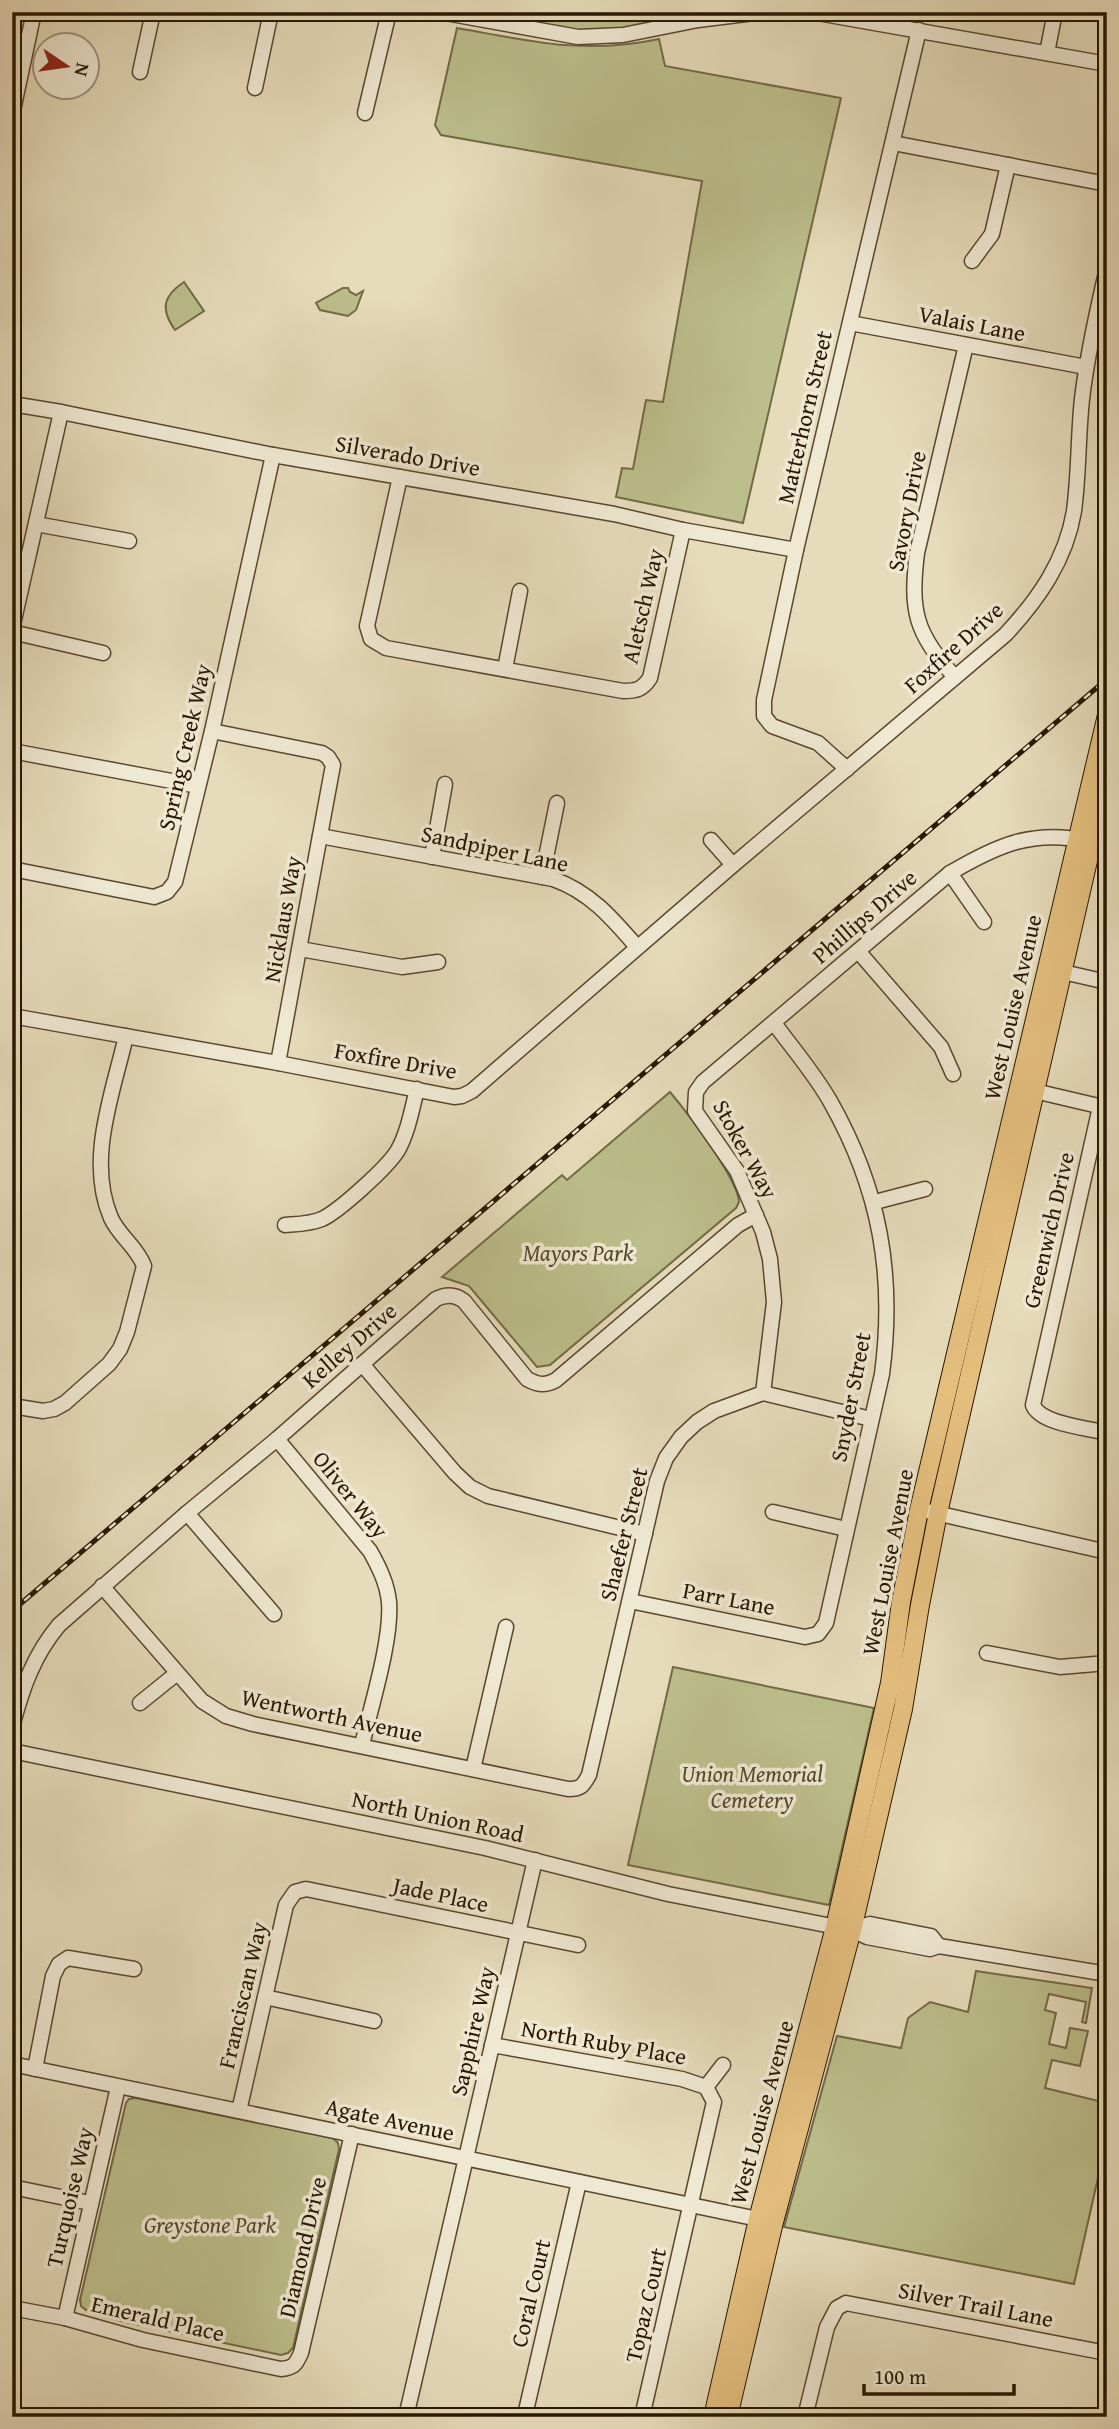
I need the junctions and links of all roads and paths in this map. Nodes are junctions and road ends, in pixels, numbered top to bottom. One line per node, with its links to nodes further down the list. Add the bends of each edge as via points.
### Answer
1 (34, 12): 18 (street)
2 (153, 12): 15 (street)
3 (271, 12): 16 (street)
4 (296, 12): 5 (street)
5 (355, 12)
6 (389, 12): 17 (street)
7 (762, 12): 11 (street)
8 (812, 12): 12 (street)
9 (1055, 12): 13 (street)
10 (445, 13): 11 (street, via 578,37 624,34)
11 (698, 16)
12 (919, 30): 13 (street); 19 (street, Matterhorn Street)
13 (1047, 53): 14 (street)
14 (1107, 64)
15 (140, 72)
16 (255, 88)
17 (365, 113)
18 (12, 115)
19 (893, 143): 20 (street); 24 (street, Matterhorn Street)
20 (1008, 165): 21 (street); 22 (street, via 992,234)
21 (1107, 184)
22 (972, 261)
23 (1107, 268): 26 (street, Foxfire Drive)
24 (850, 323): 25 (street, Valais Lane); 34 (street, Matterhorn Street)
25 (966, 345): 26 (street, Valais Lane); 39 (street, Savory Drive, via 914,582 918,622 936,656)
26 (1086, 367): 39 (street, Foxfire Drive, via 1075,502 1064,547 1026,612)
27 (12, 404): 28 (street, Silverado Drive)
28 (61, 412): 29 (street, Silverado Drive); 31 (street)
29 (273, 455): 30 (street, Silverado Drive); 41 (street, Spring Creek Way)
30 (400, 477): 32 (street, Silverado Drive); 38 (street, Aletsch Way, via 367,626 371,639 386,648)
31 (36, 524): 33 (street); 36 (street)
32 (684, 530): 34 (street, Silverado Drive); 38 (street, Aletsch Way, via 645,685 636,691 598,687)
33 (129, 541)
34 (796, 550): 43 (street, Matterhorn Street, via 764,716 772,726 818,743)
35 (520, 591): 38 (street)
36 (12, 630): 37 (street)
37 (103, 653)
38 (505, 669)
39 (955, 677): 43 (street, Foxfire Drive)
40 (1107, 715): 50 (main road, West Louise Avenue)
41 (212, 731): 46 (street, Spring Creek Way); 48 (street, Nicklaus Way, via 328,757 333,765)
42 (12, 751): 46 (street)
43 (848, 769): 52 (street, Foxfire Drive)
44 (1107, 778): 50 (main road, West Louise Avenue)
45 (444, 783): 51 (street)
46 (198, 786): 53 (street, Spring Creek Way, via 175,882 167,892 154,897)
47 (557, 803): 55 (street)
48 (320, 836): 51 (street, Sandpiper Lane); 58 (street, Nicklaus Way)
49 (711, 840): 52 (street)
50 (1084, 840): 54 (street, Phillips Drive, via 1051,836 1013,842); 61 (main road, West Louise Avenue)
51 (432, 857): 55 (street, Sandpiper Lane)
52 (733, 864): 57 (street, Foxfire Drive)
53 (12, 869)
54 (950, 873): 56 (street); 59 (street, Phillips Drive)
55 (542, 877): 57 (street, Sandpiper Lane, via 588,896)
56 (984, 922)
57 (637, 947): 68 (street, Foxfire Drive, via 472,1091 454,1097)
58 (300, 949): 60 (street, via 402,967); 66 (street, Nicklaus Way)
59 (858, 951): 64 (street, Phillips Drive); 67 (street, via 941,1047)
60 (438, 962)
61 (1054, 970): 62 (street); 69 (main road, West Louise Avenue)
62 (1107, 982)
63 (12, 1016): 65 (street, Foxfire Drive)
64 (774, 1023): 70 (street, Phillips Drive); 73 (street, Snyder Street, via 829,1100 853,1144)
65 (126, 1036): 66 (street, Foxfire Drive); 78 (street, via 100,1163 110,1215 144,1266 127,1332 120,1349 93,1380 65,1403 43,1411)
66 (278, 1063): 68 (street, Foxfire Drive)
67 (953, 1074)
68 (417, 1089): 75 (street, via 405,1134 385,1167 326,1217)
69 (1027, 1089): 71 (street); 82 (main road, West Louise Avenue); 85 (main road, West Louise Avenue)
70 (696, 1092): 74 (street, Stoker Way, via 699,1118 737,1171)
71 (1103, 1107): 80 (street, Greenwich Drive, via 1032,1405 1046,1419)
72 (925, 1189): 73 (street)
73 (874, 1202): 79 (street, Snyder Street, via 887,1295 882,1374)
74 (756, 1215): 76 (street, Kelley Drive, via 738,1225 549,1384 527,1379 464,1301 454,1296 436,1299); 77 (street, Stoker Way, via 769,1259 774,1303)
75 (285, 1225)
76 (362, 1364): 81 (street, Kelley Drive); 87 (street, via 470,1487 488,1496)
77 (763, 1393): 79 (street); 87 (street, Shaefer Street, via 714,1411 681,1437 657,1481)
78 (12, 1406)
79 (871, 1419): 86 (street, Snyder Street)
80 (1107, 1433)
81 (277, 1439): 84 (street, Kelley Drive); 99 (street, Oliver Way, via 370,1551 386,1586 388,1626)
82 (919, 1510): 85 (street); 105 (main road, West Louise Avenue)
83 (773, 1512): 86 (street)
84 (187, 1513): 89 (street, Kelley Drive); 91 (street)
85 (938, 1513): 88 (street); 105 (main road, West Louise Avenue, via 903,1709)
86 (846, 1529): 93 (street, Snyder Street, via 826,1623)
87 (645, 1534): 90 (street, Shaefer Street)
88 (1107, 1552)
89 (102, 1586): 96 (street, Wentworth Avenue); 98 (street, Kelley Drive, via 45,1641 32,1664)
90 (630, 1601): 93 (street, Parr Lane, via 805,1637); 101 (street, Shaefer Street)
91 (274, 1614)
92 (506, 1627): 102 (street)
93 (818, 1634)
94 (987, 1653): 95 (street, via 1060,1667)
95 (1107, 1663)
96 (176, 1674): 97 (street); 99 (street, Wentworth Avenue, via 202,1701 226,1716)
97 (139, 1703)
98 (12, 1727)
99 (362, 1745): 102 (street, Wentworth Avenue)
100 (12, 1751): 103 (street, North Union Road)
101 (591, 1765): 102 (street, Wentworth Avenue, via 583,1786 568,1789)
102 (473, 1769)
103 (535, 1860): 105 (street, North Union Road, via 668,1894); 106 (street, Sapphire Way)
104 (295, 1892): 106 (street, Jade Place, via 306,1889); 110 (street, Franciscan Way, via 286,1905)
105 (844, 1929): 109 (street, North Union Road, via 918,1947 939,1946); 125 (main road, West Louise Avenue); 134 (main road, West Louise Avenue)
106 (518, 1933): 107 (street, Jade Place); 112 (street, Sapphire Way)
107 (578, 1945)
108 (134, 1969): 115 (street, via 68,1958 59,1964)
109 (1107, 1973)
110 (265, 1997): 111 (street); 118 (street, Franciscan Way)
111 (374, 2021)
112 (492, 2045): 117 (street, North Ruby Place); 120 (street, Sapphire Way)
113 (12, 2064): 115 (street, Agate Avenue)
114 (723, 2064): 117 (street)
115 (35, 2069): 116 (street, Agate Avenue)
116 (118, 2087): 118 (street, Agate Avenue); 123 (street, Turquoise Way)
117 (706, 2087): 124 (street, Topaz Court, via 714,2102)
118 (239, 2111): 119 (street, Agate Avenue)
119 (352, 2134): 120 (street, Agate Avenue); 129 (street, Diamond Drive, via 301,2353)
120 (465, 2157): 121 (street, Agate Avenue); 131 (street, Sapphire Way)
121 (579, 2182): 124 (street, Agate Avenue); 130 (street, Coral Court)
122 (12, 2187): 123 (street)
123 (90, 2203): 127 (street, Turquoise Way)
124 (691, 2204): 125 (street, Agate Avenue); 132 (street, Topaz Court)
125 (758, 2219): 133 (main road, West Louise Avenue)
126 (12, 2308): 127 (street, Emerald Place)
127 (65, 2318): 129 (street, Emerald Place, via 143,2340 281,2369)
128 (1107, 2353): 135 (street, Silver Trail Lane, via 846,2303 837,2308 827,2327)
129 (293, 2367)
130 (525, 2415)
131 (405, 2417)
132 (642, 2417)
133 (713, 2417)
134 (728, 2417)
135 (805, 2417)

